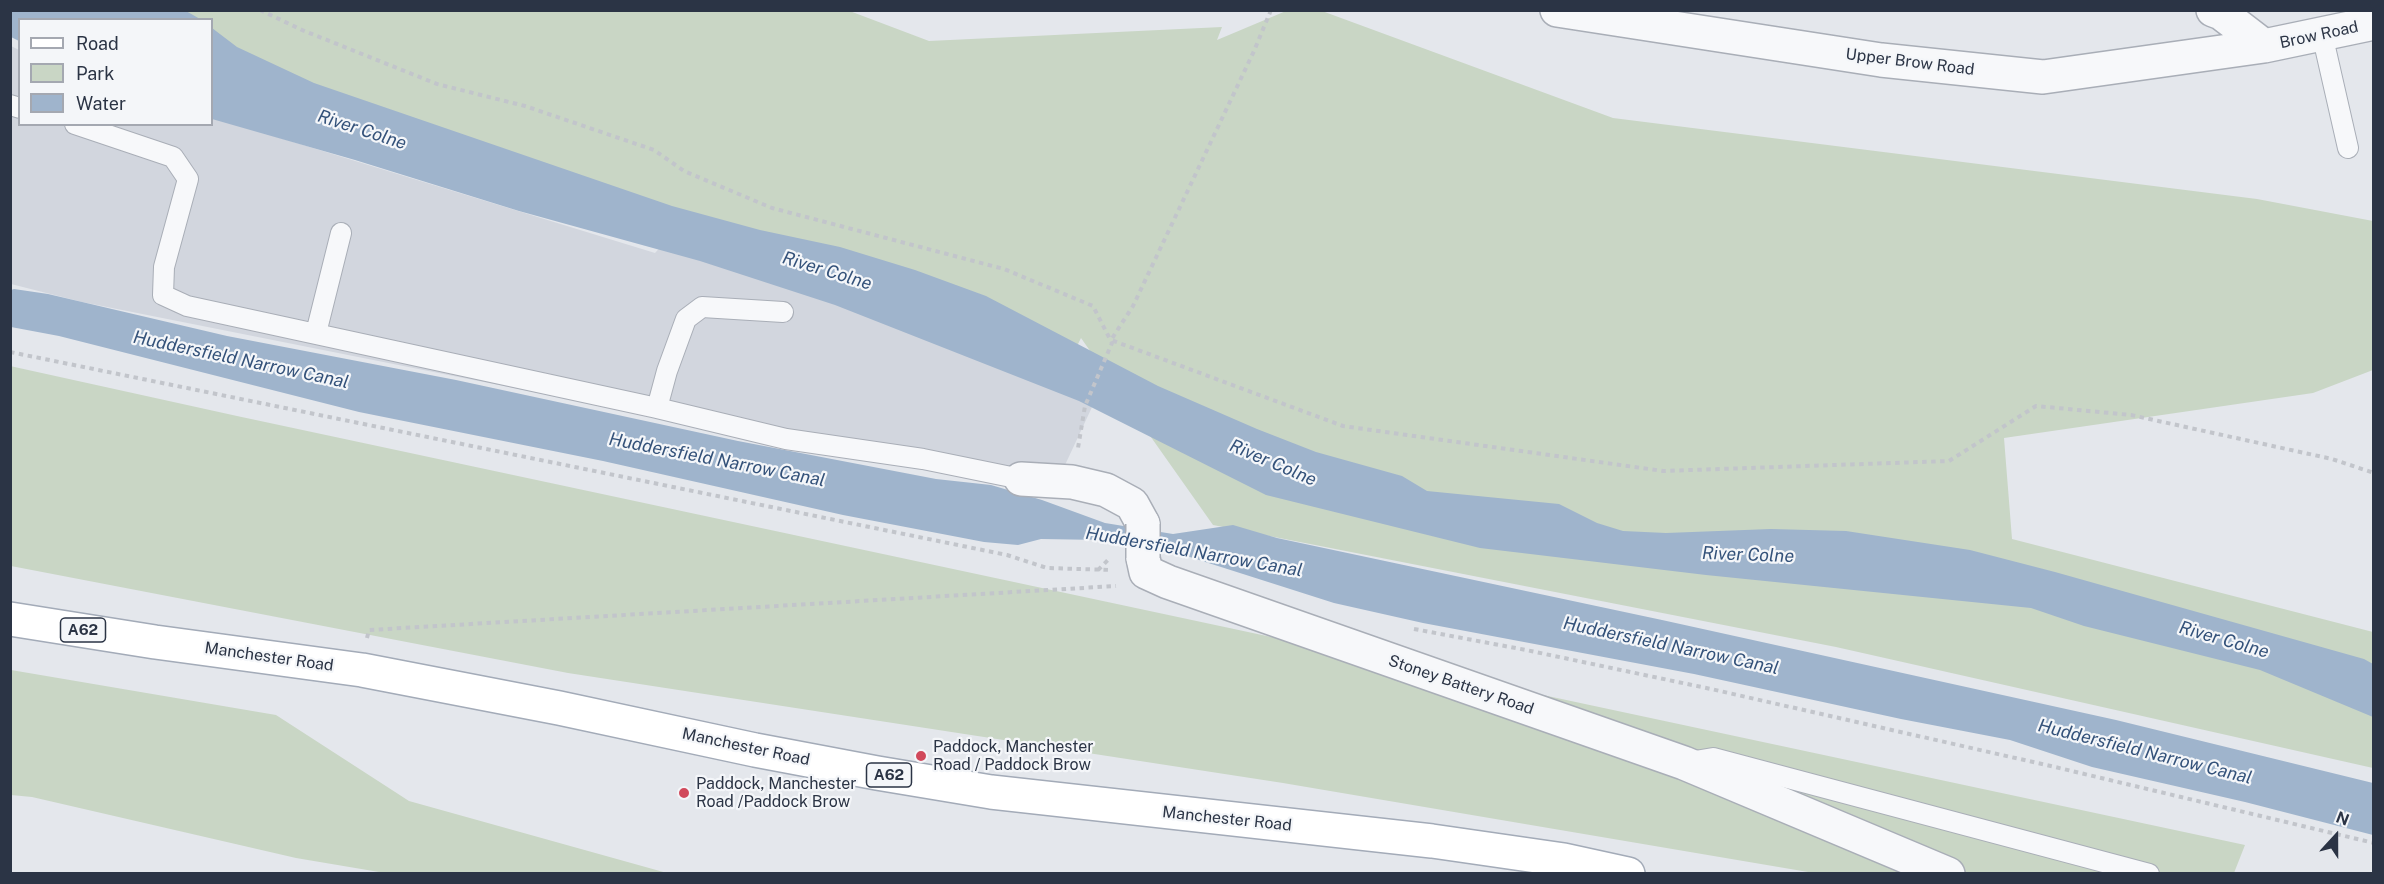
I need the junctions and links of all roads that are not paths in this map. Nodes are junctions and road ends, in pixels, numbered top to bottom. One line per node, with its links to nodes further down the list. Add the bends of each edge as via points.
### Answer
1 (1557, 10): 5 (street, Upper Brow Road, via 1881,60 2043,77)
2 (2213, 10): 5 (street)
3 (2373, 23): 4 (street, Brow Road)
4 (2322, 34): 5 (street, Brow Road); 7 (lane)
5 (2264, 46)
6 (81, 126): 10 (lane, via 173,157 188,179 164,267 164,295 187,306)
7 (2348, 148)
8 (341, 233): 10 (lane)
9 (783, 312): 11 (lane, via 702,307 686,319)
10 (316, 333): 11 (lane)
11 (657, 408): 12 (lane, via 786,439 923,459)
12 (1021, 479): 14 (street, Stoney Battery Road, bridge, via 1072,482 1106,490 1132,504 1143,524 1134,562 1168,582)
13 (10, 619): 15 (main road, Manchester Road / A62, via 362,670 900,777 1014,794 1432,841)
14 (1683, 763): 16 (street, Stoney Battery Road); 17 (lane, via 1713,758)
15 (1628, 873)
16 (1948, 873)
17 (2149, 873)

